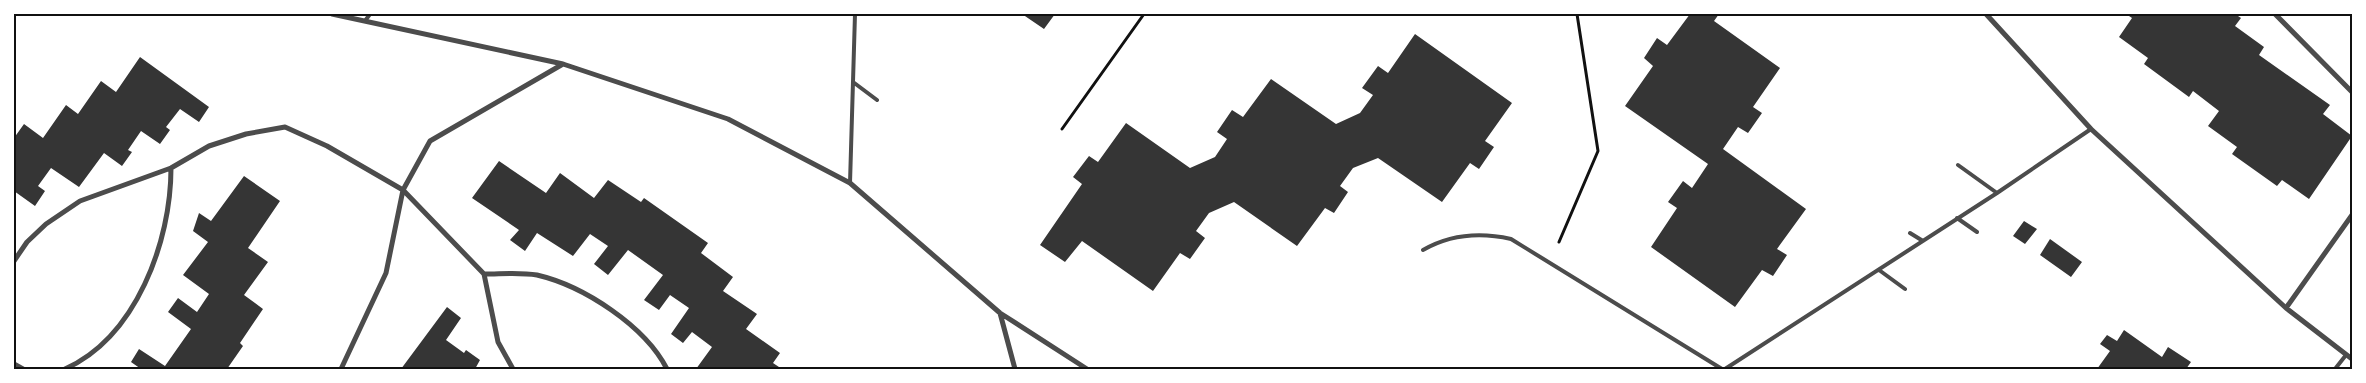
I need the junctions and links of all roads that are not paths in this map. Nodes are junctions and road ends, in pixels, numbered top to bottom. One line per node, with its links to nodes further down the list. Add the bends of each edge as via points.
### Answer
1 (332, 14): 6 (street)
2 (370, 14): 6 (lane)
3 (855, 14): 8 (lane)
4 (1986, 14): 11 (street)
5 (2275, 14): 9 (street)
6 (365, 21): 7 (street)
7 (563, 64): 14 (street, via 728,119); 15 (street, via 430,141)
8 (853, 82): 10 (lane); 14 (lane)
9 (2352, 92)
10 (877, 100)
11 (2091, 129): 16 (lane); 27 (street)
12 (1958, 165): 16 (lane)
13 (171, 168): 15 (street, via 209,146 246,134 285,127 327,146); 23 (street, via 80,201 46,224); 33 (street, via 162,240 155,264 137,299 107,340 83,361)
14 (850, 183): 28 (street)
15 (403, 190): 25 (street); 34 (street, via 386,273)
16 (1997, 193): 18 (lane)
17 (2352, 215): 27 (street)
18 (1958, 218): 19 (lane); 21 (lane)
19 (1977, 232)
20 (1910, 233): 21 (lane)
21 (1923, 241): 24 (lane)
22 (1423, 250): 39 (lane, via 1458,236 1495,235 1511,239)
23 (14, 261)
24 (1879, 270): 26 (lane); 39 (lane)
25 (484, 274): 35 (street, via 498,342); 36 (street, via 537,275 596,300 644,338)
26 (1906, 288)
27 (2286, 308): 29 (street)
28 (1000, 313): 37 (street); 38 (street)
29 (2346, 355): 30 (street); 40 (lane)
30 (2352, 359)
31 (14, 364): 32 (street)
32 (23, 369)
33 (65, 369)
34 (341, 369)
35 (514, 369)
36 (668, 369)
37 (1015, 369)
38 (1087, 369)
39 (1723, 369)
40 (2335, 369)

